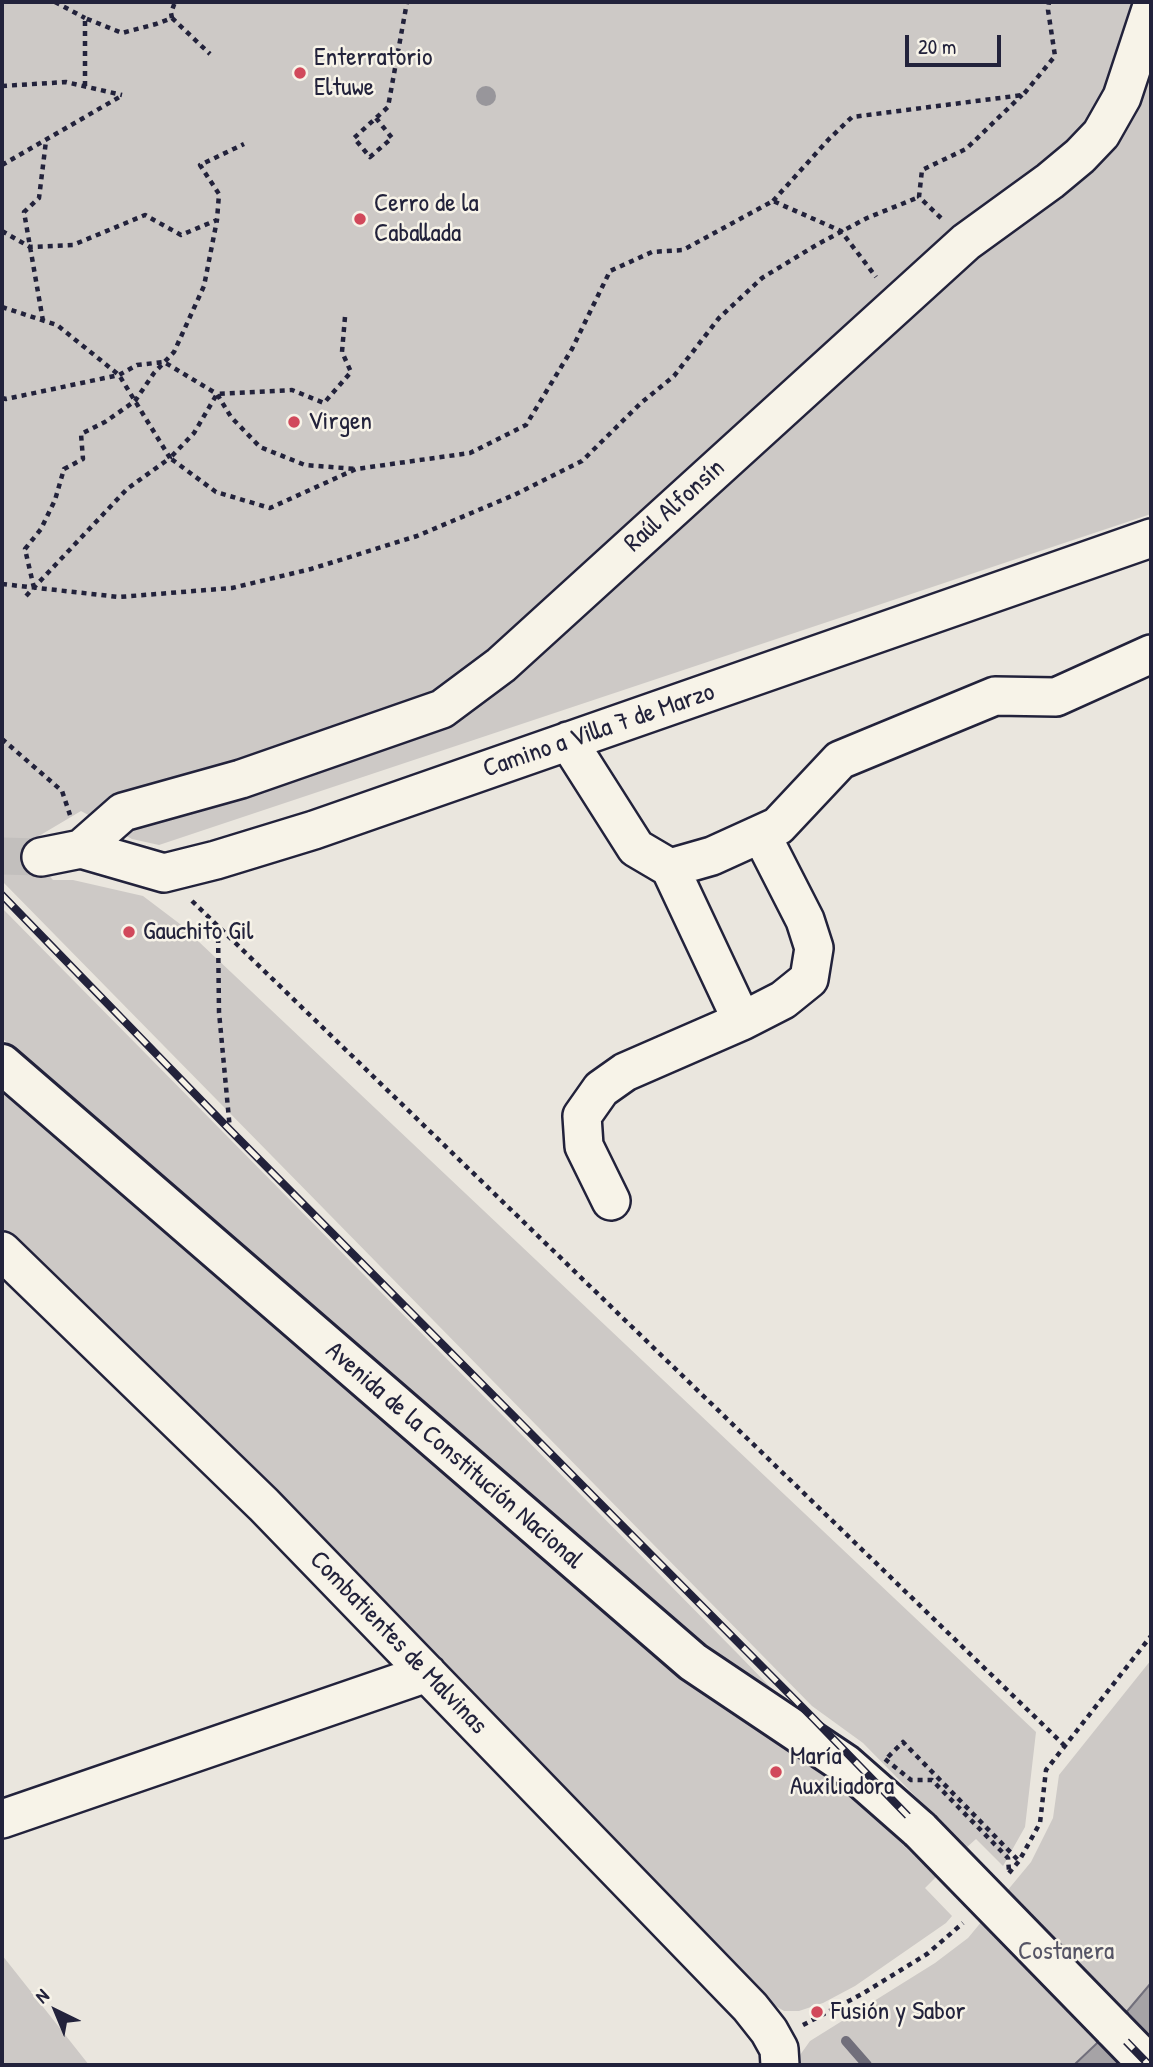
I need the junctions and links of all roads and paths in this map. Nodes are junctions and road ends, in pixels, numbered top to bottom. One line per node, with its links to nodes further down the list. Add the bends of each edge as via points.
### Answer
1 (55, 2): 6 (path)
2 (175, 2): 7 (path)
3 (407, 2): 12 (path, via 388,107)
4 (1049, 2): 11 (path, via 1055,56)
5 (1151, 9): 21 (street, Raúl Alfonsín, via 1122,97 1101,134 1050,181)
6 (85, 18): 7 (path, via 122,33); 10 (path)
7 (172, 18): 8 (path)
8 (210, 54)
9 (2, 86): 10 (path, via 50,82)
10 (85, 86): 13 (path, via 123,95)
11 (1023, 95): 16 (path, via 966,149 922,170); 17 (path, via 852,117)
12 (376, 118): 12 (path, via 354,138 370,157 392,138)
13 (46, 141): 15 (path); 22 (path, via 39,198 24,212)
14 (244, 144): 18 (path, via 200,165 219,194)
15 (2, 165)
16 (919, 197): 20 (path); 21 (path)
17 (772, 201): 20 (path); 33 (path, via 684,250 652,252 610,271 572,349 526,425 470,453)
18 (217, 220): 22 (path, via 181,235 145,215 73,246); 27 (path, via 204,286 174,352)
19 (2, 231): 22 (path)
20 (841, 231): 23 (path); 36 (path, via 762,278 719,318 674,376 582,461 514,495 417,537 232,588 119,597)
21 (966, 242): 23 (street, Raúl Alfonsín)
22 (30, 247): 26 (path)
23 (896, 304): 42 (street, Raúl Alfonsín, via 501,665 442,709 241,779 123,812)
24 (2, 307): 26 (path)
25 (345, 317): 29 (path, via 342,352 351,372 324,403 292,390)
26 (43, 321): 28 (path, via 57,325)
27 (164, 362): 28 (path, via 137,365); 29 (path); 31 (path)
28 (120, 375): 30 (path); 31 (path)
29 (217, 394): 32 (path, via 194,433); 33 (path, via 261,447 305,465)
30 (2, 398)
31 (135, 401): 32 (path); 36 (path, via 81,434 83,459 64,469 46,520 24,549)
32 (170, 458): 33 (path, via 216,492 270,508); 36 (path, via 127,489)
33 (356, 469)
34 (1151, 538): 40 (street, Camino a Villa 7 de Marzo)
35 (2, 584): 36 (path)
36 (34, 588): 37 (path)
37 (26, 596)
38 (1151, 654): 41 (street, via 1056,697 995,696 840,760 778,827)
39 (2, 739): 42 (path, via 62,791)
40 (568, 741): 44 (street, via 636,848); 45 (street, Camino a Villa 7 de Marzo, via 314,830)
41 (761, 834): 44 (street, via 712,856); 47 (street, via 805,920 814,948 809,979 783,1000)
42 (81, 849): 43 (street); 45 (street)
43 (41, 857)
44 (670, 867): 47 (street)
45 (164, 873): 46 (path)
46 (218, 928): 49 (path, via 219,1012); 53 (path)
47 (741, 1021): 50 (street, via 625,1072 601,1088 582,1116 584,1146)
48 (2, 1064): 58 (main road, Avenida de la Constitución Nacional, bridge, via 693,1662 845,1765 920,1830)
49 (230, 1130)
50 (611, 1201)
51 (2, 1251): 52 (street, Combatientes de Malvinas, via 264,1505)
52 (427, 1673): 55 (street); 57 (street, Combatientes de Malvinas, via 750,2007 769,2031)
53 (1065, 1746)
54 (885, 1759): 56 (path, via 904,1742)
55 (2, 1819)
56 (1019, 1861)
57 (779, 2057)
58 (1149, 2065)

